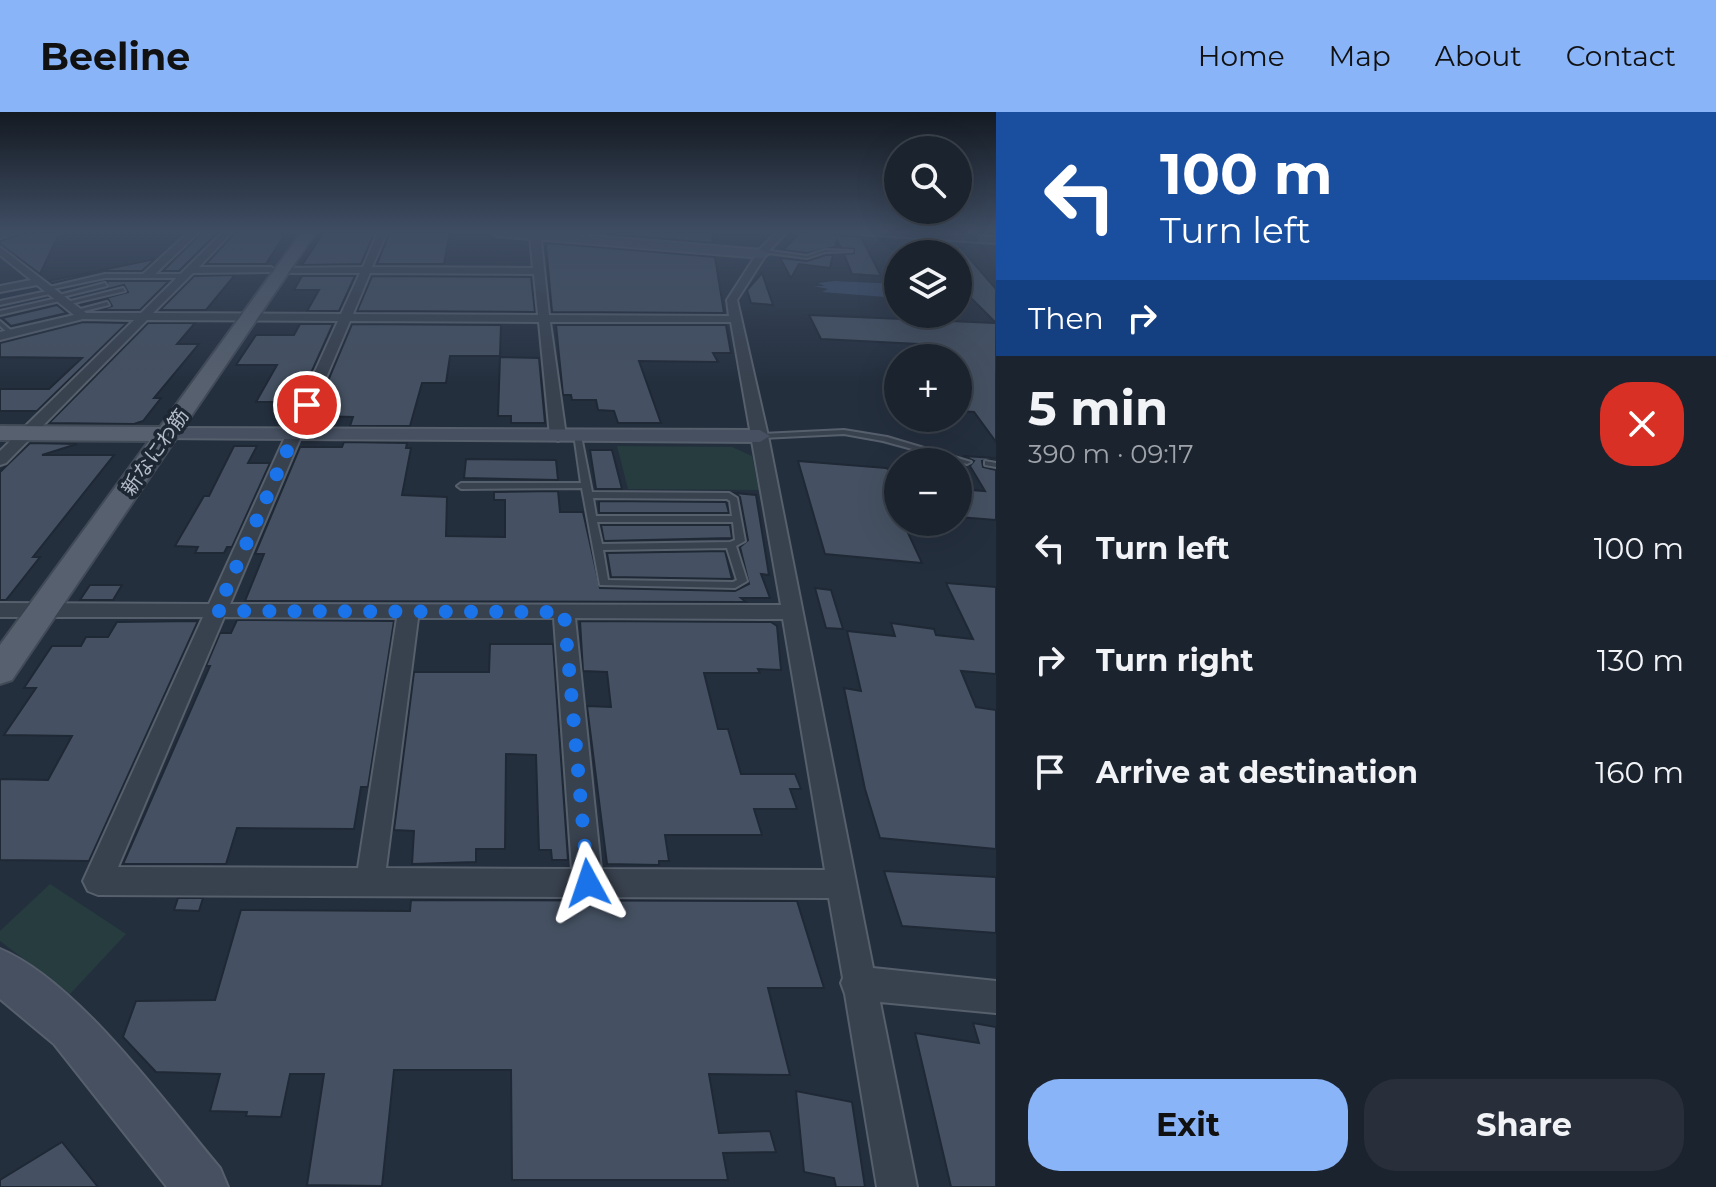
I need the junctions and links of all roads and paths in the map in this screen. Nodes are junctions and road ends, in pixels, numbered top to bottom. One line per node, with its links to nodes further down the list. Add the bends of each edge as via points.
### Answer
1 (37, 282): 11 (street)
2 (86, 282): 11 (lane)
3 (178, 282): 16 (street)
4 (268, 282): 17 (main road, 新なにわ筋)
5 (361, 282): 18 (street)
6 (541, 282): 19 (street)
7 (742, 282): 20 (street, via 732,296)
8 (105, 285): 11 (lane)
9 (0, 289): 11 (street)
10 (123, 290): 11 (lane)
11 (54, 293): 12 (lane); 14 (lane); 15 (street)
12 (0, 303)
13 (107, 304): 15 (lane)
14 (0, 313)
15 (80, 314): 16 (street); 22 (street)
16 (144, 317): 17 (street); 24 (street)
17 (244, 317): 18 (street); 25 (main road, 新なにわ筋)
18 (345, 317): 19 (street); 26 (street)
19 (545, 318): 20 (street); 27 (street)
20 (736, 319): 28 (street)
21 (0, 323): 22 (lane)
22 (6, 334)
23 (0, 433): 24 (main road)
24 (26, 434): 25 (main road); 30 (street)
25 (159, 434): 26 (street); 37 (main road, 新なにわ筋)
26 (294, 435): 27 (street); 38 (street)
27 (568, 436): 28 (street); 32 (lane)
28 (760, 436): 29 (lane, via 844,432); 41 (street)
29 (916, 448)
30 (0, 460)
31 (461, 486): 32 (lane)
32 (587, 490): 33 (lane); 34 (lane, via 729,496)
33 (593, 519): 34 (lane); 36 (lane)
34 (737, 519): 35 (lane, via 740,541)
35 (731, 545): 36 (lane); 36 (lane, via 742,581 735,585 604,583)
36 (597, 547)
37 (22, 609): 38 (street); 42 (main road, 新なにわ筋); 43 (main road, 新なにわ筋)
38 (217, 611): 39 (street); 44 (street, via 98,881)
39 (409, 611): 40 (street); 44 (street)
40 (564, 612): 41 (street); 45 (street)
41 (792, 612): 46 (street)
42 (0, 640)
43 (0, 671)
44 (370, 882): 45 (street)
45 (588, 883): 46 (street)
46 (841, 884): 48 (street)
47 (0, 971): 50 (street, via 70,1028)
48 (857, 983): 49 (street); 51 (street)
49 (996, 997)
50 (201, 1187)
51 (897, 1187)

